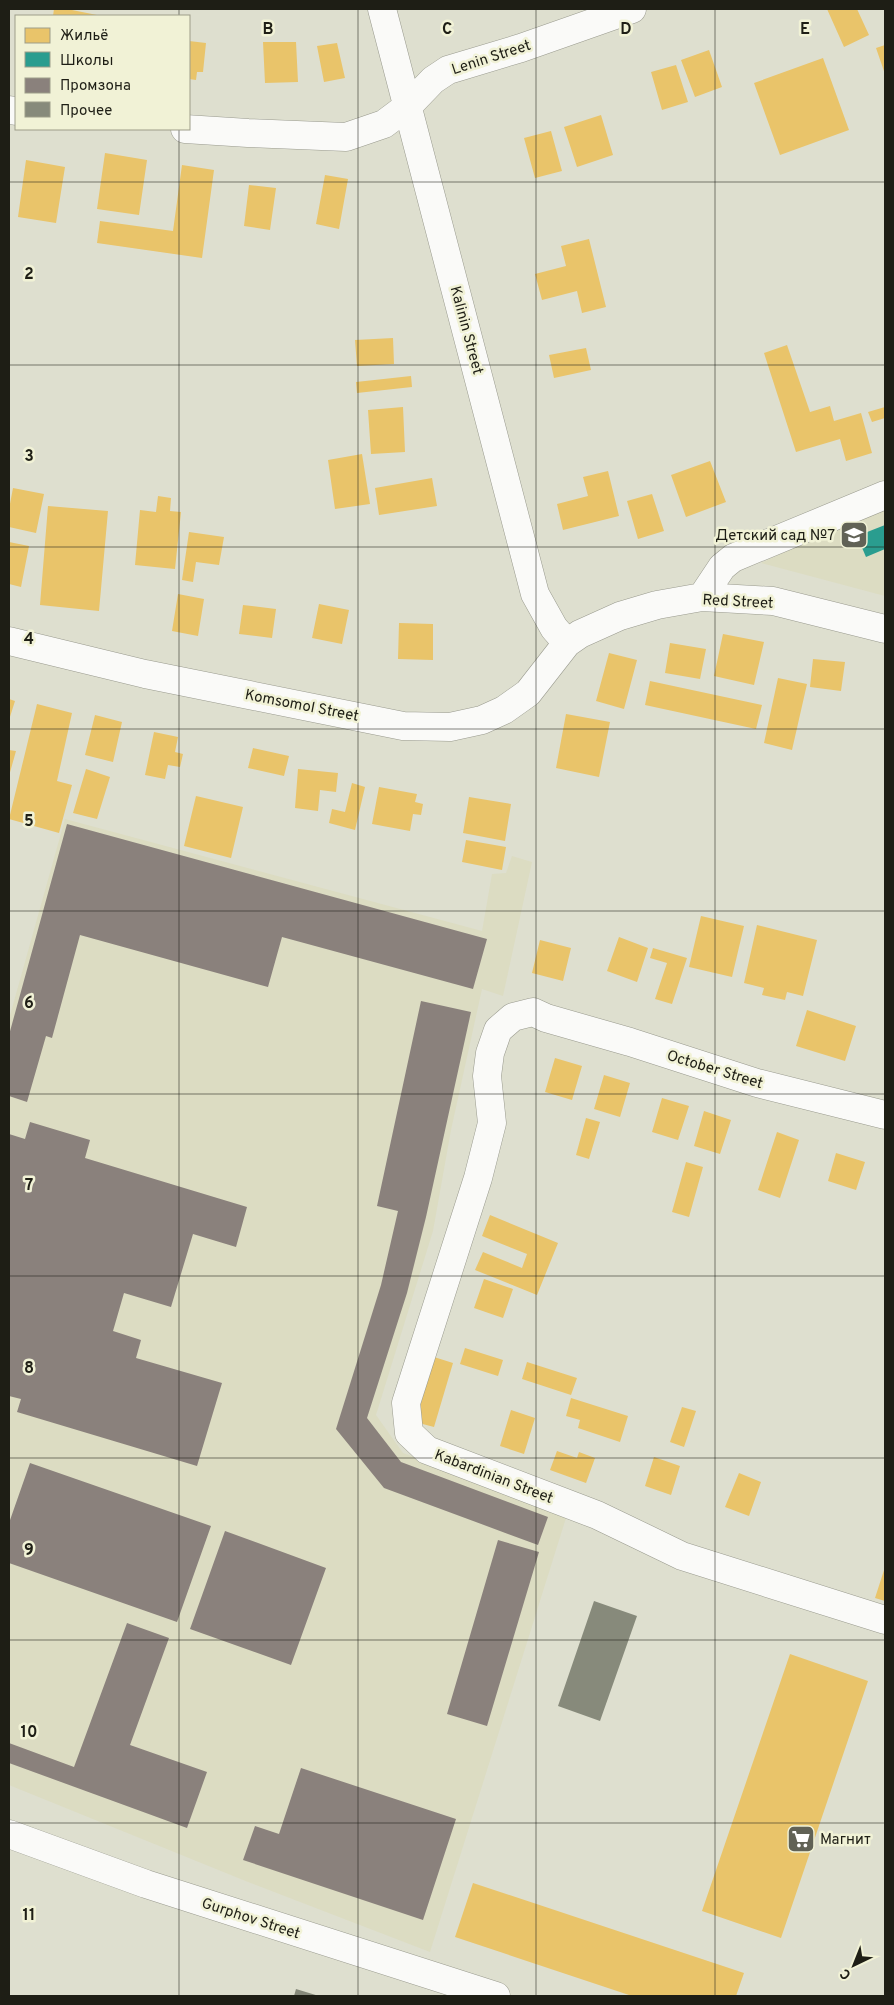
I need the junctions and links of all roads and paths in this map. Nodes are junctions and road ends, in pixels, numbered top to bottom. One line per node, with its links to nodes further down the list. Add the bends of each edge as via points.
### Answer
1 (382, 9): 3 (street, Kalinin Street)
2 (632, 9): 3 (street, Lenin Street, via 448,70 433,80)
3 (408, 106): 4 (street, Lenin Street, via 384,124 346,137); 9 (street, Kalinin Street, via 535,594 546,616)
4 (190, 129)
5 (885, 495): 6 (street, via 733,558 722,567)
6 (702, 597): 7 (street, Red Street, via 773,601); 9 (street, Red Street, via 620,616)
7 (885, 629)
8 (9, 641): 9 (street, Komsomol Street, via 145,674 403,726 450,727 482,720 504,710 528,693)
9 (567, 643)
10 (546, 1018): 11 (street, October Street, via 756,1083); 12 (street, Kabardinian Street, via 532,1012 513,1017 498,1030 490,1053 487,1076 492,1123 478,1178 406,1403 409,1432 427,1450 597,1515 682,1556)
11 (885, 1115)
12 (885, 1620)
13 (9, 1834): 14 (street, Gurphov Street, via 146,1884)
14 (496, 1996)

